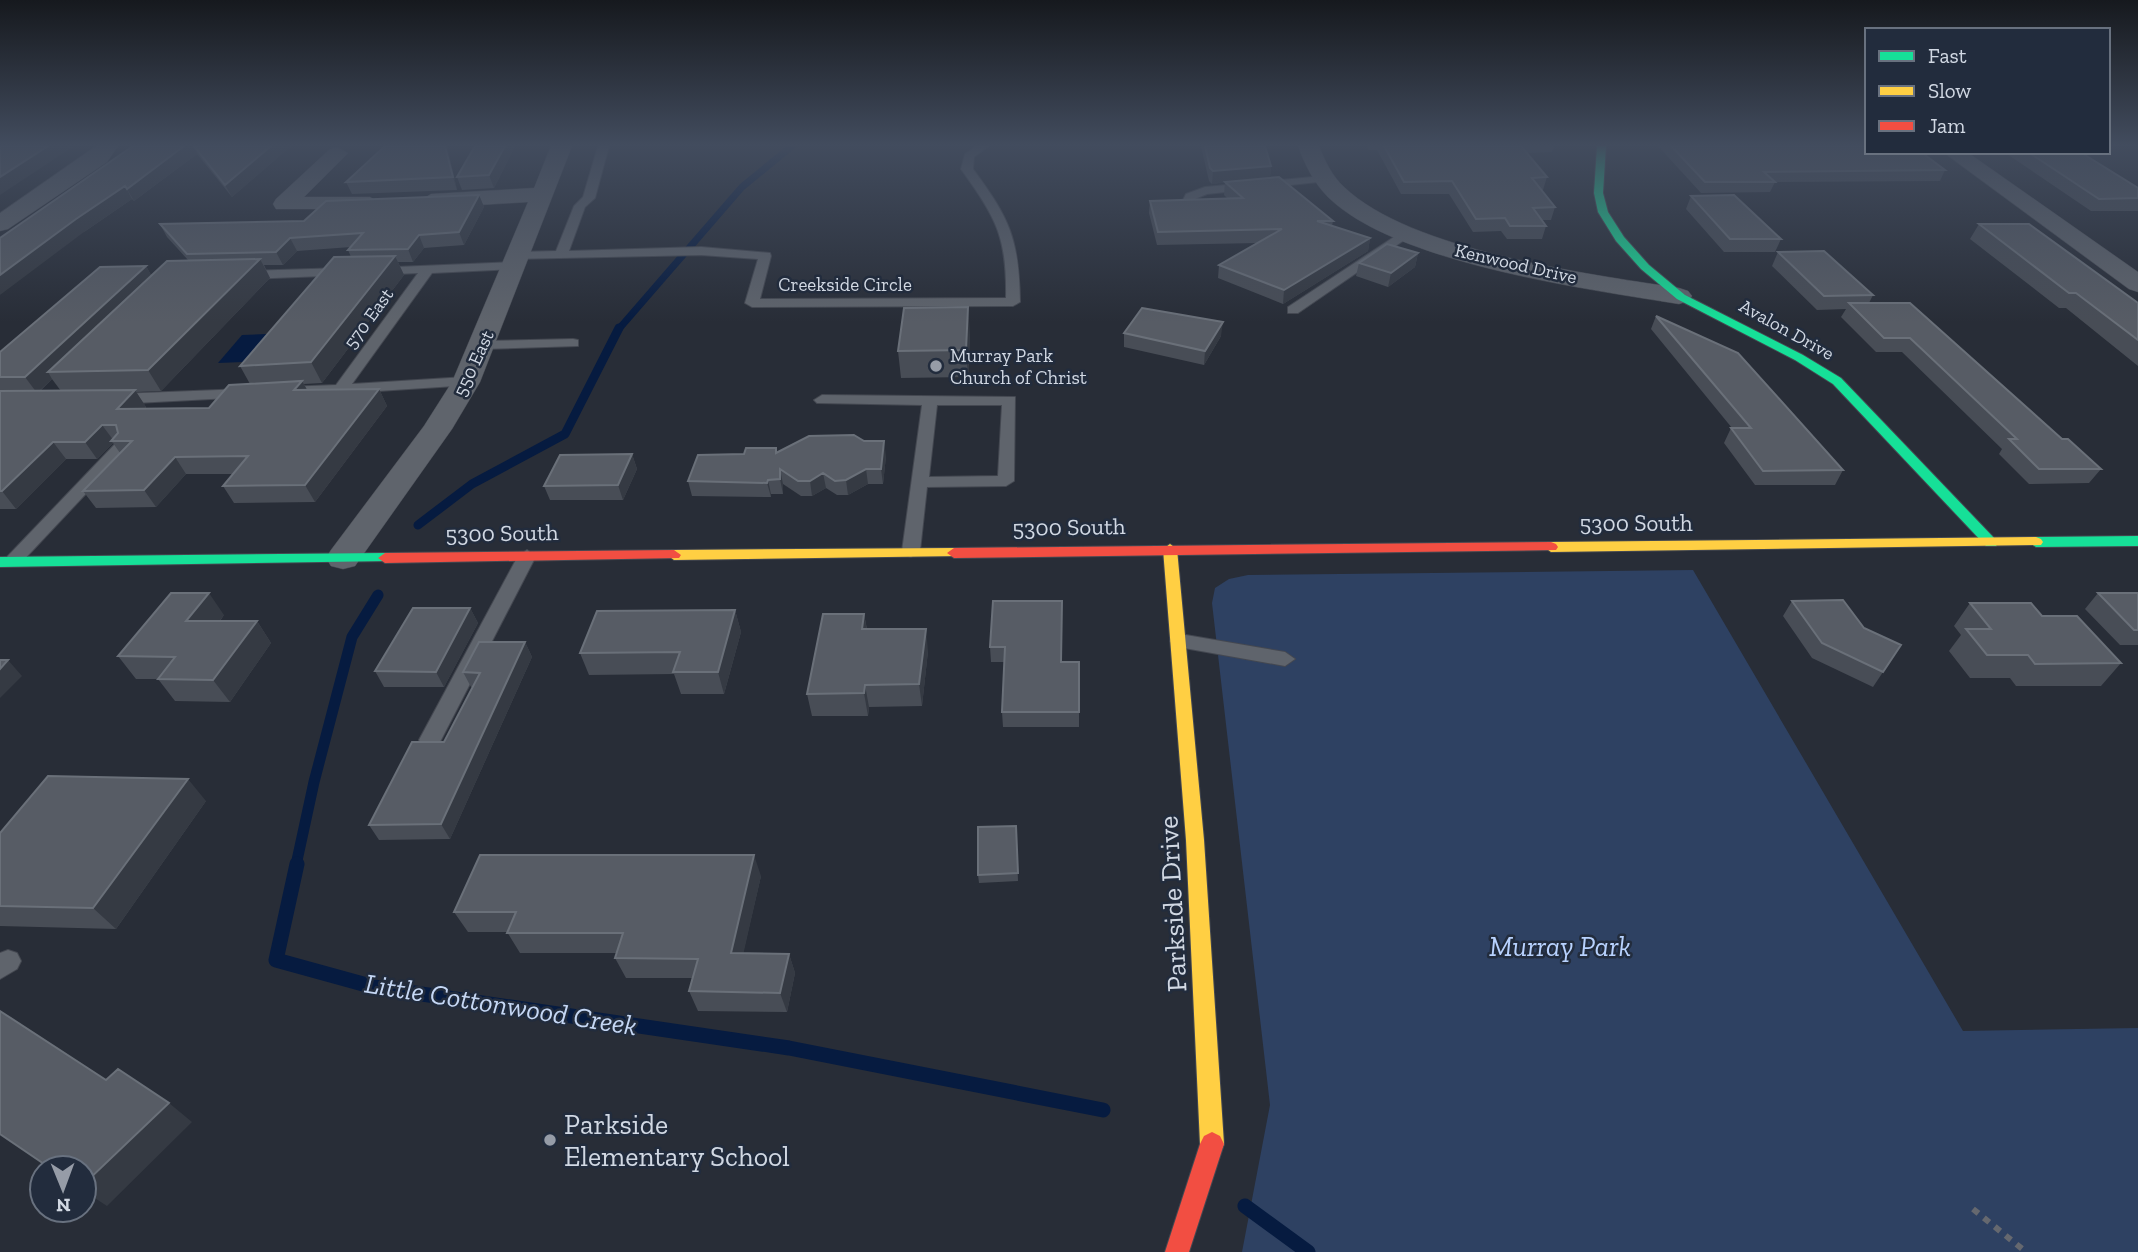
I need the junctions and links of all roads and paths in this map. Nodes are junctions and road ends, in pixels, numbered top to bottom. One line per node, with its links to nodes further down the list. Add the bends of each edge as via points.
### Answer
1 (26, 204): 8 (street)
2 (538, 204): 11 (street, 550 East)
3 (582, 204): 10 (lane)
4 (992, 204): 10 (lane, Creekside Circle, via 1010,239 1013,302 752,303 765,256 701,251)
5 (1352, 204): 9 (street, Kenwood Drive)
6 (1600, 204): 15 (main road, Avalon Drive, via 1624,246)
7 (2026, 204): 14 (street)
8 (4, 219)
9 (1407, 234): 15 (street, Kenwood Drive, via 1486,257); 16 (lane)
10 (561, 255): 11 (lane, Creekside Circle)
11 (515, 261): 12 (lane, Creekside Circle); 18 (street, 550 East)
12 (426, 270): 13 (lane, Creekside Circle); 20 (lane, 570 East)
13 (227, 275)
14 (2138, 284)
15 (1679, 296): 27 (main road, Avalon Drive, via 1796,354 1837,381)
16 (1293, 310)
17 (573, 343): 18 (lane)
18 (482, 345): 19 (street, 550 East)
19 (466, 382): 20 (lane); 31 (street, 550 East, via 444,420)
20 (341, 389): 21 (lane)
21 (98, 399)
22 (822, 400): 23 (lane)
23 (930, 400): 25 (lane); 25 (lane, via 1010,400 1006,481)
24 (121, 447): 32 (lane)
25 (920, 482): 29 (lane)
26 (2138, 541): 27 (main road, 5300 South)
27 (1991, 543): 28 (main road, 5300 South)
28 (1170, 549): 29 (main road, 5300 South); 33 (main road, Parkside Drive)
29 (911, 551): 30 (main road, 5300 South)
30 (527, 556): 31 (main road, 5300 South); 35 (lane)
31 (343, 558): 32 (main road, 5300 South)
32 (6, 562)
33 (1180, 641): 34 (lane); 37 (main road, Parkside Drive, via 1212,1143)
34 (1285, 659)
35 (430, 740)
36 (1973, 1209): 38 (path)
37 (1177, 1252)
38 (2026, 1252)

